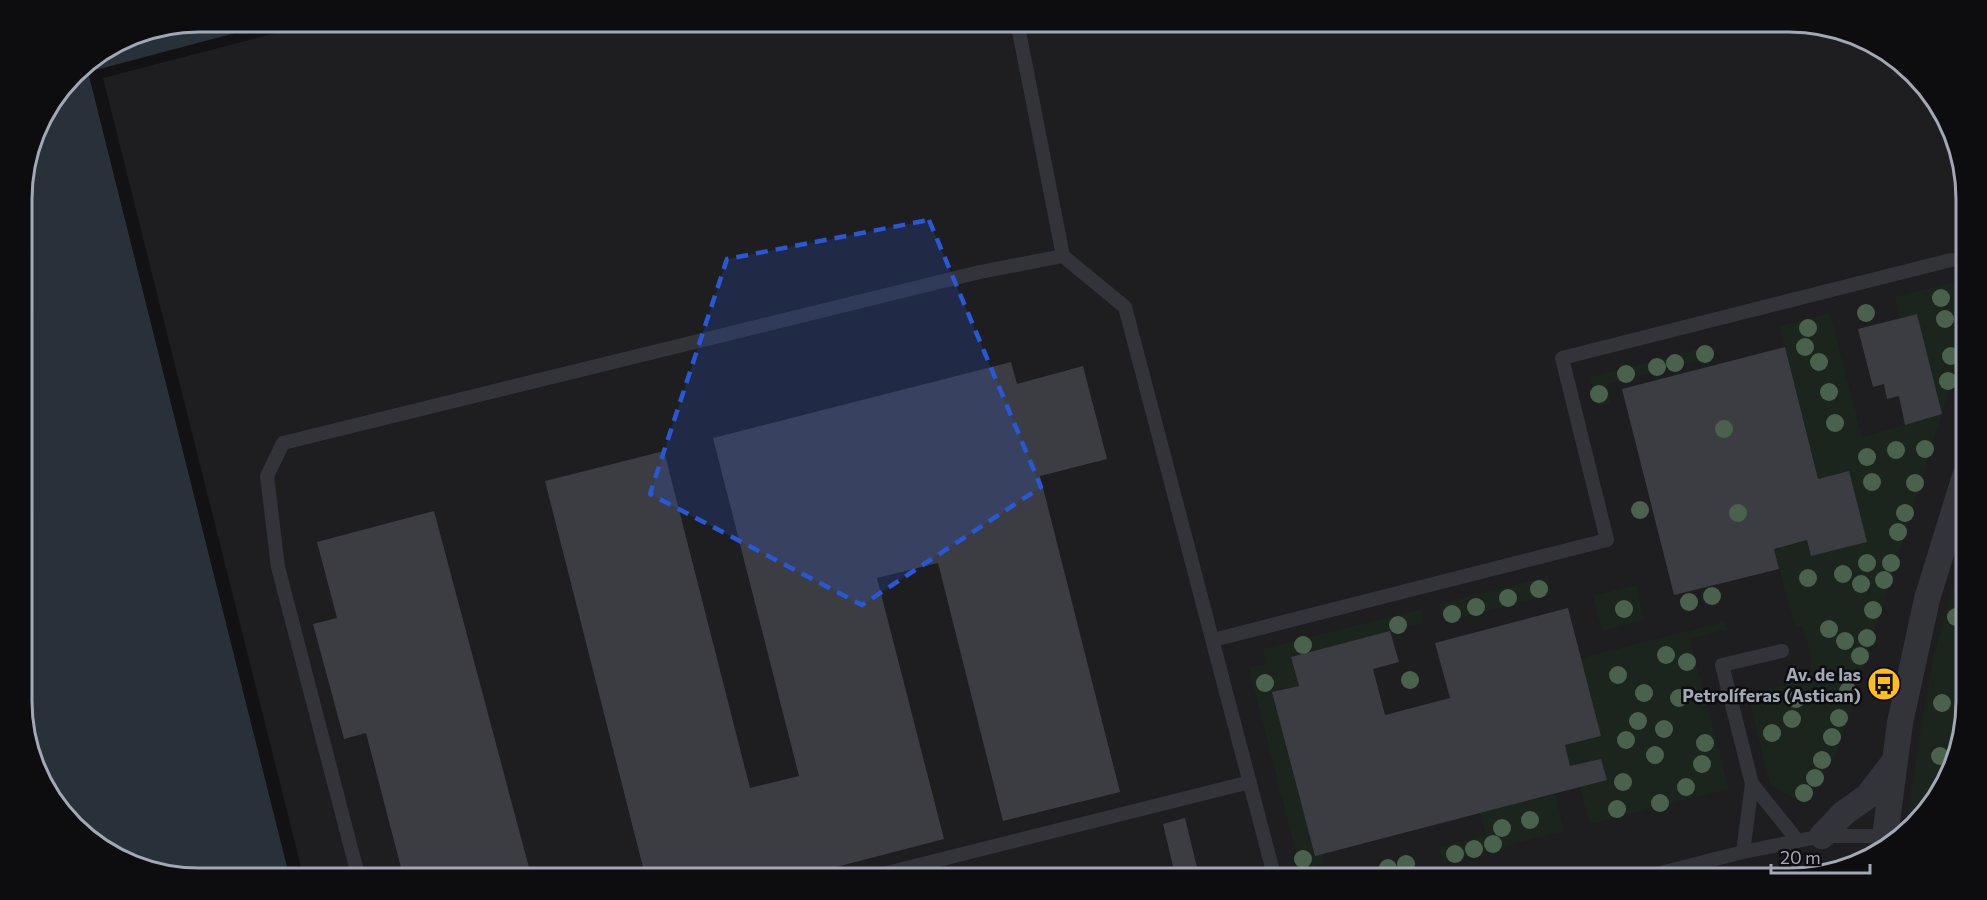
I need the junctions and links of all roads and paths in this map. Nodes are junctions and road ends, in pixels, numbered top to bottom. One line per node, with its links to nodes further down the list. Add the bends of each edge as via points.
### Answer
1 (1019, 32): 2 (lane)
2 (1063, 256): 5 (lane, via 1125,307); 14 (lane, via 980,272 283,443 267,476 278,567)
3 (1951, 260): 5 (lane, via 1562,357 1607,540)
4 (1956, 505): 7 (street, via 1927,599)
5 (1213, 640): 8 (lane)
6 (1782, 651): 9 (lane, via 1722,665)
7 (1895, 762): 10 (street); 11 (street, via 1868,796)
8 (1250, 782): 15 (lane); 16 (lane)
9 (1752, 784): 11 (lane); 13 (lane)
10 (1890, 834)
11 (1810, 838): 12 (lane); 13 (lane)
12 (1881, 840)
13 (1743, 852): 17 (lane)
14 (356, 868)
15 (907, 868)
16 (1272, 868)
17 (1680, 868)

